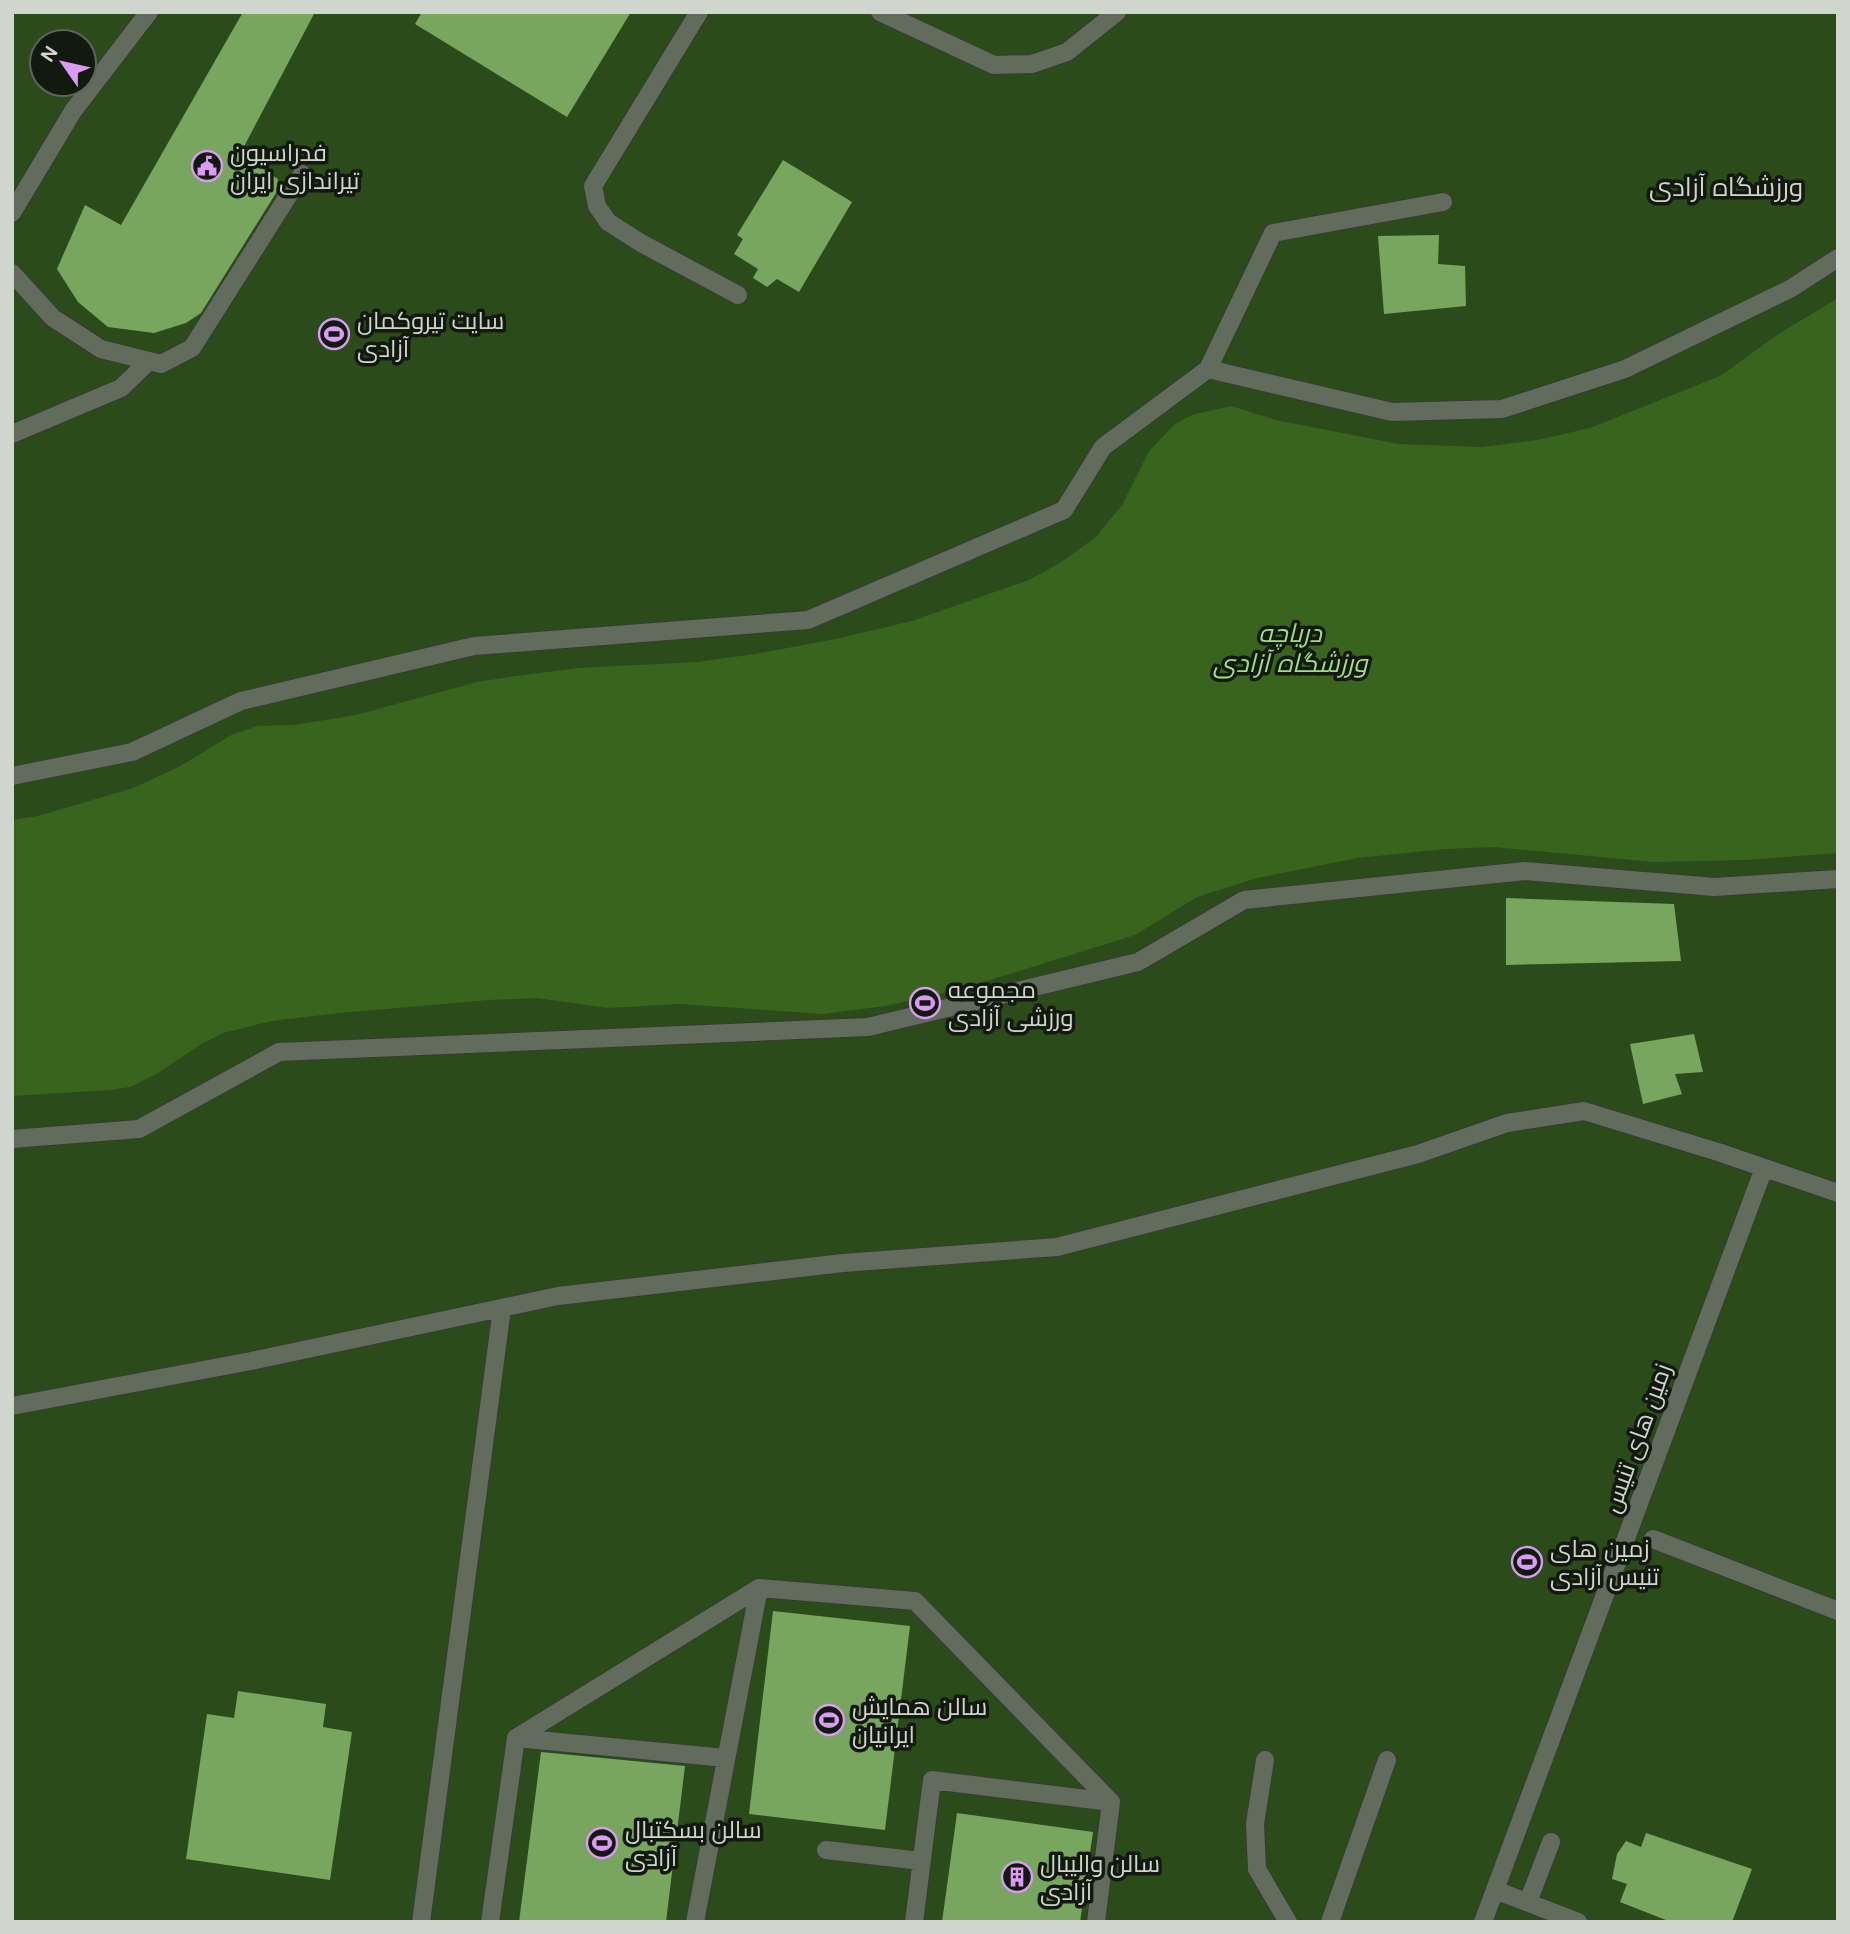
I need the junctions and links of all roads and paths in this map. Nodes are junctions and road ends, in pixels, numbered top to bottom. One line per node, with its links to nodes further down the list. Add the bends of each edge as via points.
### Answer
1 (149, 12): 7 (lane, via 73,111)
2 (699, 12): 10 (lane, via 593,186 597,206 608,222)
3 (880, 12): 4 (lane, via 994,65 1032,64 1067,52)
4 (1117, 12)
5 (302, 174): 11 (lane, via 192,348 162,364)
6 (1443, 202): 12 (lane, via 1273,233)
7 (12, 214)
8 (1838, 258): 12 (lane, via 1790,289 1625,369 1502,409 1392,412)
9 (12, 272): 11 (lane, via 53,318 91,343)
10 (738, 295)
11 (149, 361): 13 (lane, via 121,388)
12 (1208, 369): 14 (lane, via 1102,447 1064,510 808,620 474,646 241,701 132,752)
13 (12, 434)
14 (12, 776)
15 (1838, 879): 16 (lane, via 1714,887 1525,871 1244,900 1138,962 867,1027 279,1052 139,1129)
16 (12, 1139)
17 (1764, 1168): 18 (lane); 19 (lane, via 1584,1111 1507,1123 1418,1154 1057,1248 843,1263 558,1296); 32 (lane, زمین های تنیس)
18 (1836, 1193)
19 (502, 1308): 20 (lane); 34 (lane)
20 (12, 1406)
21 (1653, 1539): 23 (lane)
22 (759, 1588): 24 (lane); 25 (lane); 28 (lane, via 915,1601)
23 (1838, 1611)
24 (516, 1738): 25 (lane); 35 (lane)
25 (726, 1758): 36 (lane)
26 (1265, 1760): 39 (lane, via 1255,1824 1257,1869)
27 (1387, 1760): 40 (lane)
28 (1111, 1802): 31 (lane, via 932,1780); 38 (lane)
29 (1551, 1842): 33 (lane)
30 (826, 1850): 31 (lane)
31 (922, 1861): 37 (lane)
32 (1495, 1890): 33 (lane); 41 (lane, زمین های تنیس)
33 (1528, 1902): 42 (lane)
34 (421, 1922)
35 (490, 1922)
36 (695, 1922)
37 (914, 1922)
38 (1096, 1922)
39 (1289, 1922)
40 (1330, 1922)
41 (1483, 1922)
42 (1578, 1922)

